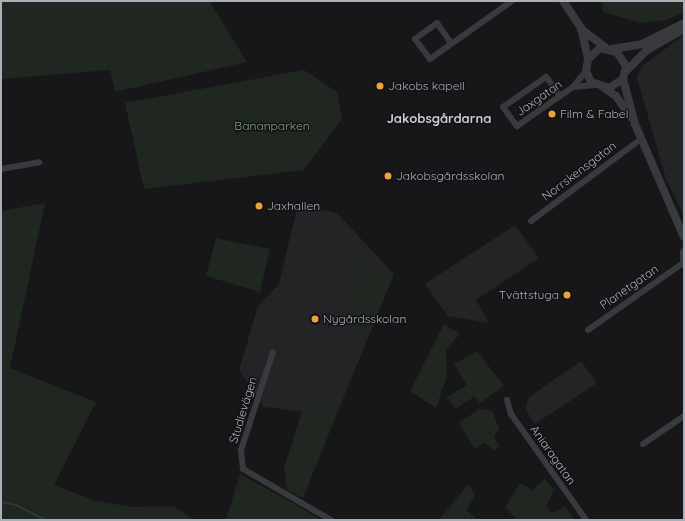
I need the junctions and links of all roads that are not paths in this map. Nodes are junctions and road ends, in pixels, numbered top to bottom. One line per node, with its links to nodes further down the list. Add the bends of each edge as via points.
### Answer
1 (512, 1): 6 (street)
2 (563, 1): 4 (street)
3 (684, 23): 7 (street, via 642,44)
4 (581, 28): 7 (street); 8 (street)
5 (684, 29): 10 (street, via 647,50)
6 (451, 43): 6 (street, via 430,58 415,38 437,24)
7 (609, 48): 8 (street, via 595,51); 10 (street, via 622,56)
8 (588, 59): 9 (street)
9 (586, 72): 11 (street); 12 (street, Jaxgatan)
10 (624, 75): 13 (street, via 614,86); 15 (street)
11 (595, 85): 12 (street, Jaxgatan); 13 (street)
12 (573, 87): 14 (street, Jaxgatan)
13 (603, 88): 15 (street, via 616,96)
14 (560, 96): 14 (street, Jaxgatan, via 517,126 503,107 546,77)
15 (635, 124): 16 (street)
16 (641, 139): 19 (street, Norrskensgatan); 20 (street)
17 (39, 162): 18 (street)
18 (1, 169)
19 (531, 221)
20 (684, 236)
21 (684, 252): 22 (street)
22 (684, 264): 23 (street, Planetgatan)
23 (588, 330)
24 (273, 352): 28 (street, Studievägen, via 241,450 243,469)
25 (507, 400): 29 (street, Aniaragatan, via 511,414)
26 (684, 416): 27 (street)
27 (642, 444)
28 (331, 520)
29 (586, 520)

